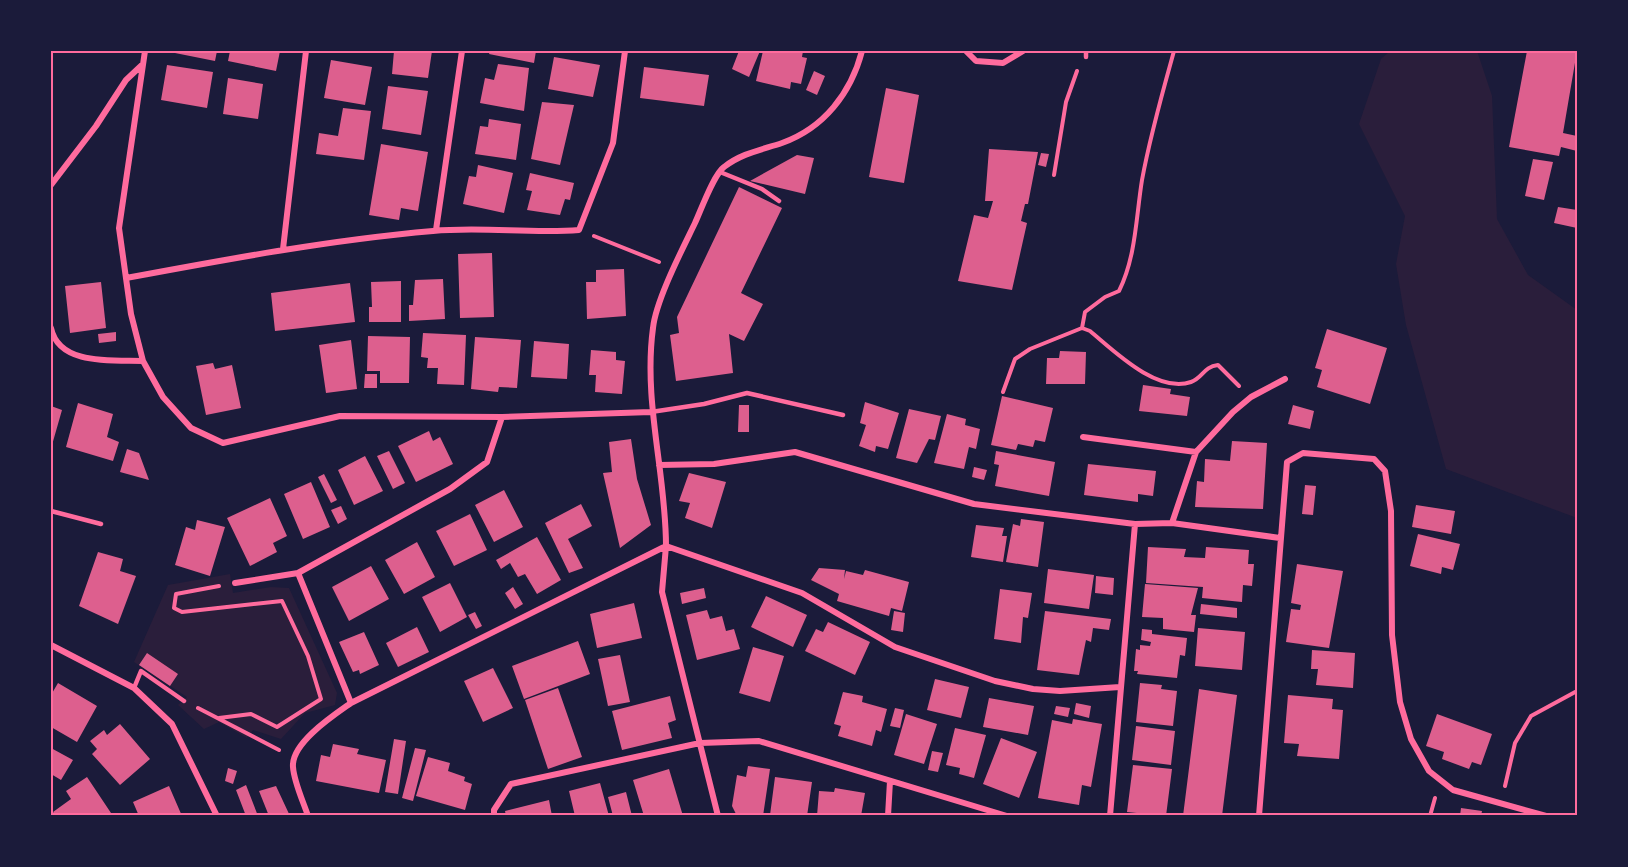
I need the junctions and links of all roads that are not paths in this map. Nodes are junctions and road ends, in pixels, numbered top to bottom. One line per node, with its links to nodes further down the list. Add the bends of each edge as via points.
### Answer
1 (146, 51): 8 (street)
2 (306, 51): 13 (street)
3 (462, 51): 12 (street)
4 (625, 51): 12 (street, via 613,143 579,230)
5 (862, 51): 9 (street, via 856,75 820,123 783,143 749,152)
6 (966, 51): 7 (street, via 976,62 1003,63)
7 (1023, 51)
8 (144, 64): 10 (street, via 126,80); 14 (street, via 119,228)
9 (720, 172): 11 (lane, via 762,189); 18 (street, via 674,268 653,327)
10 (51, 185)
11 (779, 201)
12 (436, 230): 13 (street)
13 (283, 249): 14 (street)
14 (126, 278): 16 (street)
15 (51, 328): 16 (street, via 67,352 97,359)
16 (143, 361): 20 (street, via 163,397 191,428 222,443 340,416)
17 (1285, 379): 22 (street, via 1251,397)
18 (651, 412): 19 (lane, via 747,393); 20 (street); 23 (street)
19 (843, 415)
20 (502, 417): 30 (street, via 487,462 450,489)
21 (1083, 437): 22 (street)
22 (1196, 452): 25 (street)
23 (659, 465): 27 (street, via 714,464 795,452 974,504); 29 (street)
24 (51, 511): 26 (lane)
25 (1172, 523): 27 (street); 28 (street)
26 (101, 524)
27 (1135, 524): 33 (street)
28 (1280, 538): 46 (street); 47 (street, via 1287,462 1303,453 1374,459 1385,471 1390,511 1392,635 1401,702 1411,739 1428,771 1453,790)
29 (666, 546): 33 (street, via 802,593 895,647 984,677 1060,692); 36 (street); 37 (street, via 662,592)
30 (298, 573): 31 (street); 36 (street)
31 (235, 583)
32 (51, 645): 34 (street)
33 (1120, 687): 45 (street)
34 (134, 688): 35 (lane, via 141,671); 39 (street, via 172,724)
35 (184, 701)
36 (351, 703): 40 (street, via 318,726 294,756 292,767)
37 (700, 743): 38 (street, via 759,741); 41 (street, via 511,784); 42 (street)
38 (890, 781): 43 (street); 44 (street)
39 (217, 816)
40 (308, 816)
41 (494, 816)
42 (718, 816)
43 (888, 816)
44 (1007, 816)
45 (1110, 816)
46 (1259, 816)
47 (1546, 816)

